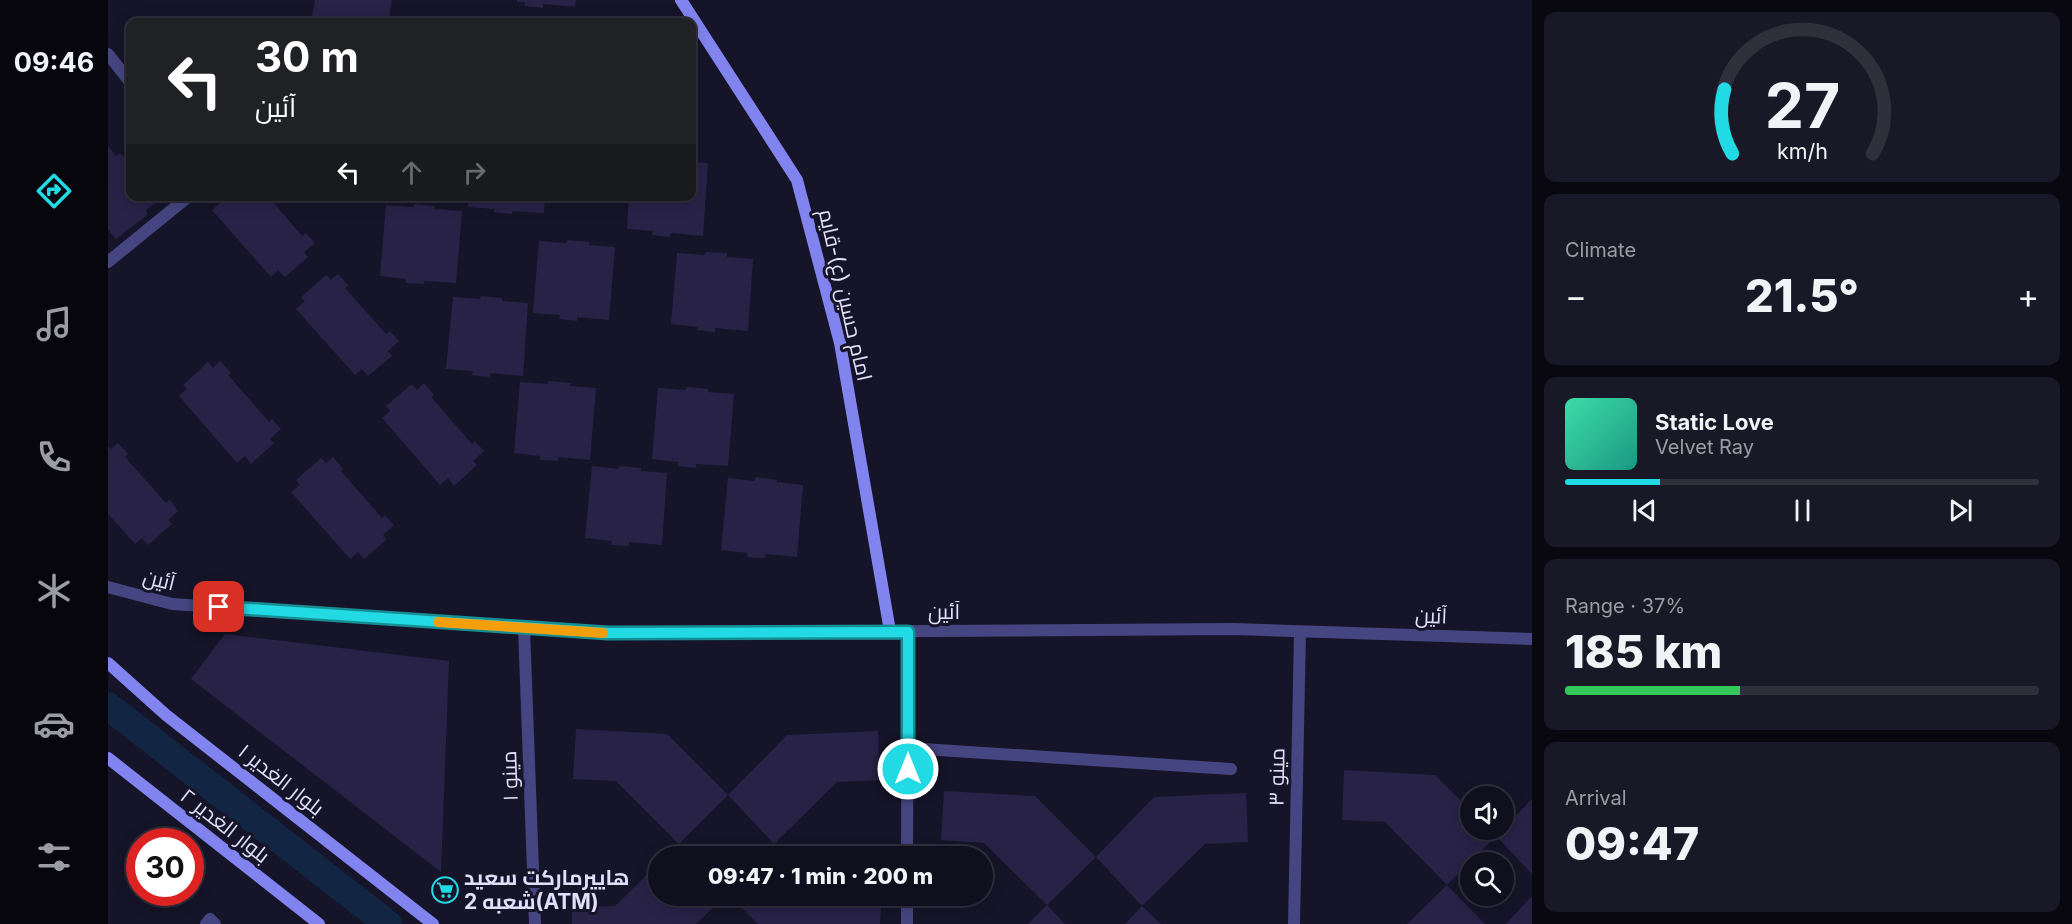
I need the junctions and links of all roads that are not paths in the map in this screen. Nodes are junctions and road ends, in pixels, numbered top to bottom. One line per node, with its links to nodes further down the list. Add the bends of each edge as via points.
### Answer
1 (681, 0): 2 (street, امام حسین (ع)-قایم)
2 (693, 18)
3 (696, 23): 10 (street, امام حسین (ع)-قایم, via 797,180 840,343)
4 (108, 54): 5 (street)
5 (126, 77)
6 (183, 201): 7 (street)
7 (108, 262)
8 (108, 587): 9 (street, آئین, via 172,604)
9 (524, 628): 10 (street, آئین, via 608,633); 24 (street, مینو ۱)
10 (890, 631): 11 (street, آئین)
11 (908, 632): 12 (street, آئین); 15 (street)
12 (1300, 632): 13 (street, آئین); 26 (street, مینو ۳)
13 (1532, 639)
14 (108, 663): 23 (street, بلوار الغدیر ۱, via 166,715)
15 (908, 747): 17 (street); 18 (street)
16 (108, 758): 22 (street, بلوار الغدیر ۲)
17 (1231, 769)
18 (907, 846)
19 (907, 906): 25 (street)
20 (206, 924): 21 (street, via 210,919)
21 (215, 924)
22 (319, 924)
23 (433, 924)
24 (535, 924)
25 (907, 924)
26 (1294, 924)

